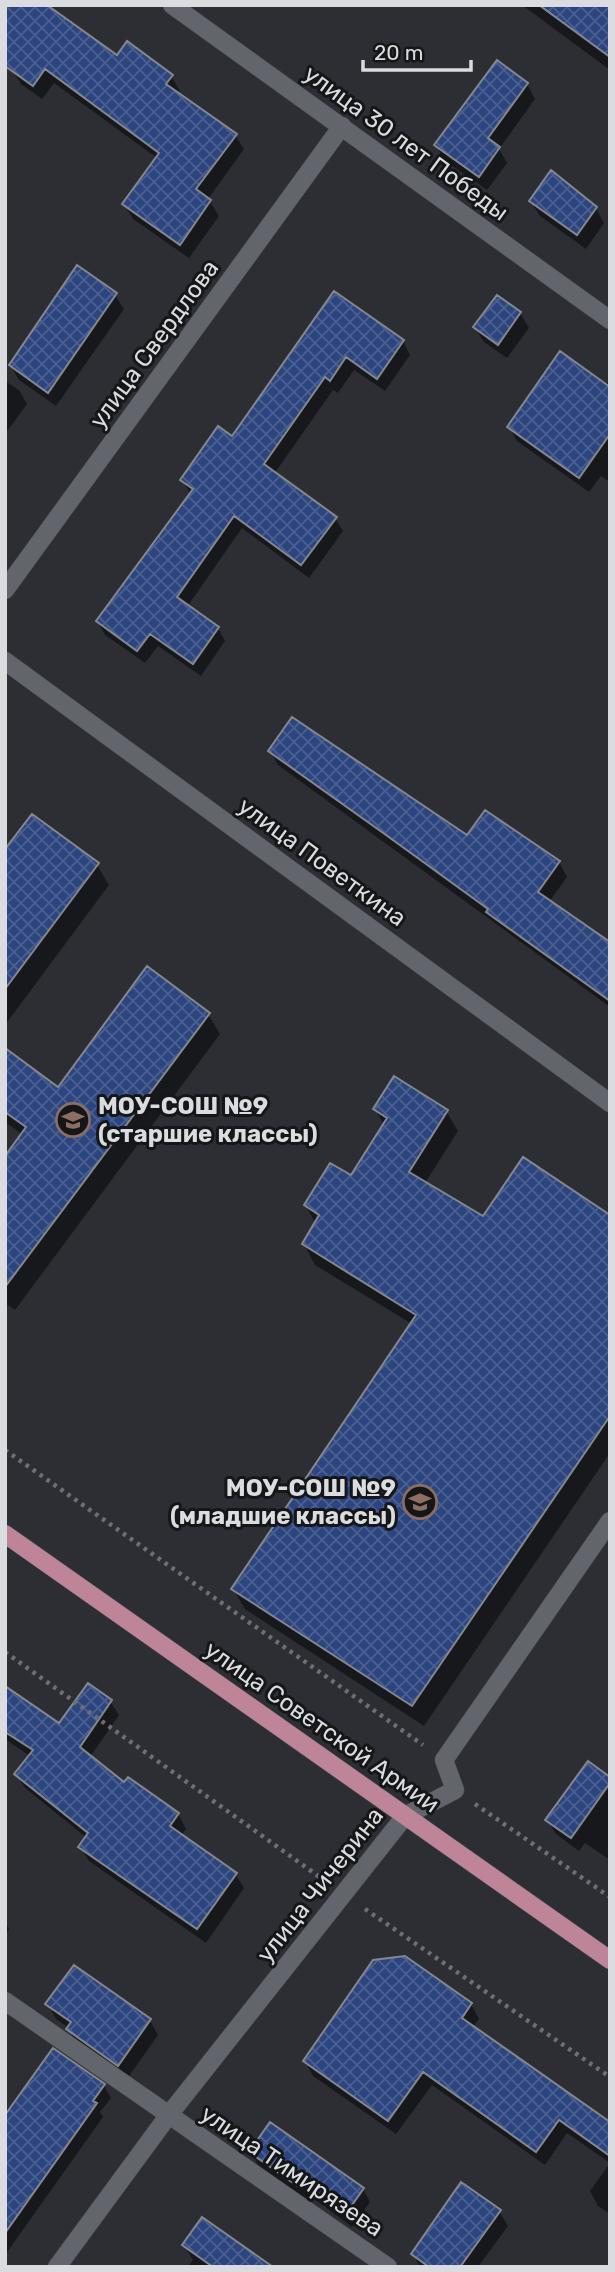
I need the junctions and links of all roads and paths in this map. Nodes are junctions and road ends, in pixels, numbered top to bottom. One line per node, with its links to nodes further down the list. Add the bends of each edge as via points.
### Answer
1 (172, 5): 2 (street, улица 30 лет Победы)
2 (342, 126): 3 (street, улица 30 лет Победы); 4 (street, улица Свердлова)
3 (610, 320)
4 (5, 590)
5 (5, 661): 6 (street, улица Поветкина)
6 (610, 1103)
7 (5, 1450): 11 (path)
8 (610, 1521): 11 (street)
9 (5, 1534): 13 (main road, улица Советской Армии)
10 (5, 1652): 14 (path)
11 (444, 1760): 12 (street)
12 (455, 1790): 13 (street, улица Чичерина); 15 (path)
13 (405, 1816): 14 (street, улица Чичерина); 16 (main road, улица Советской Армии)
14 (344, 1894): 18 (path); 19 (street, улица Чичерина)
15 (610, 1898)
16 (610, 1961)
17 (5, 2001): 19 (street)
18 (610, 2077)
19 (168, 2116): 20 (street, улица Чичерина); 21 (street, улица Тимирязева)
20 (57, 2267)
21 (388, 2267)

